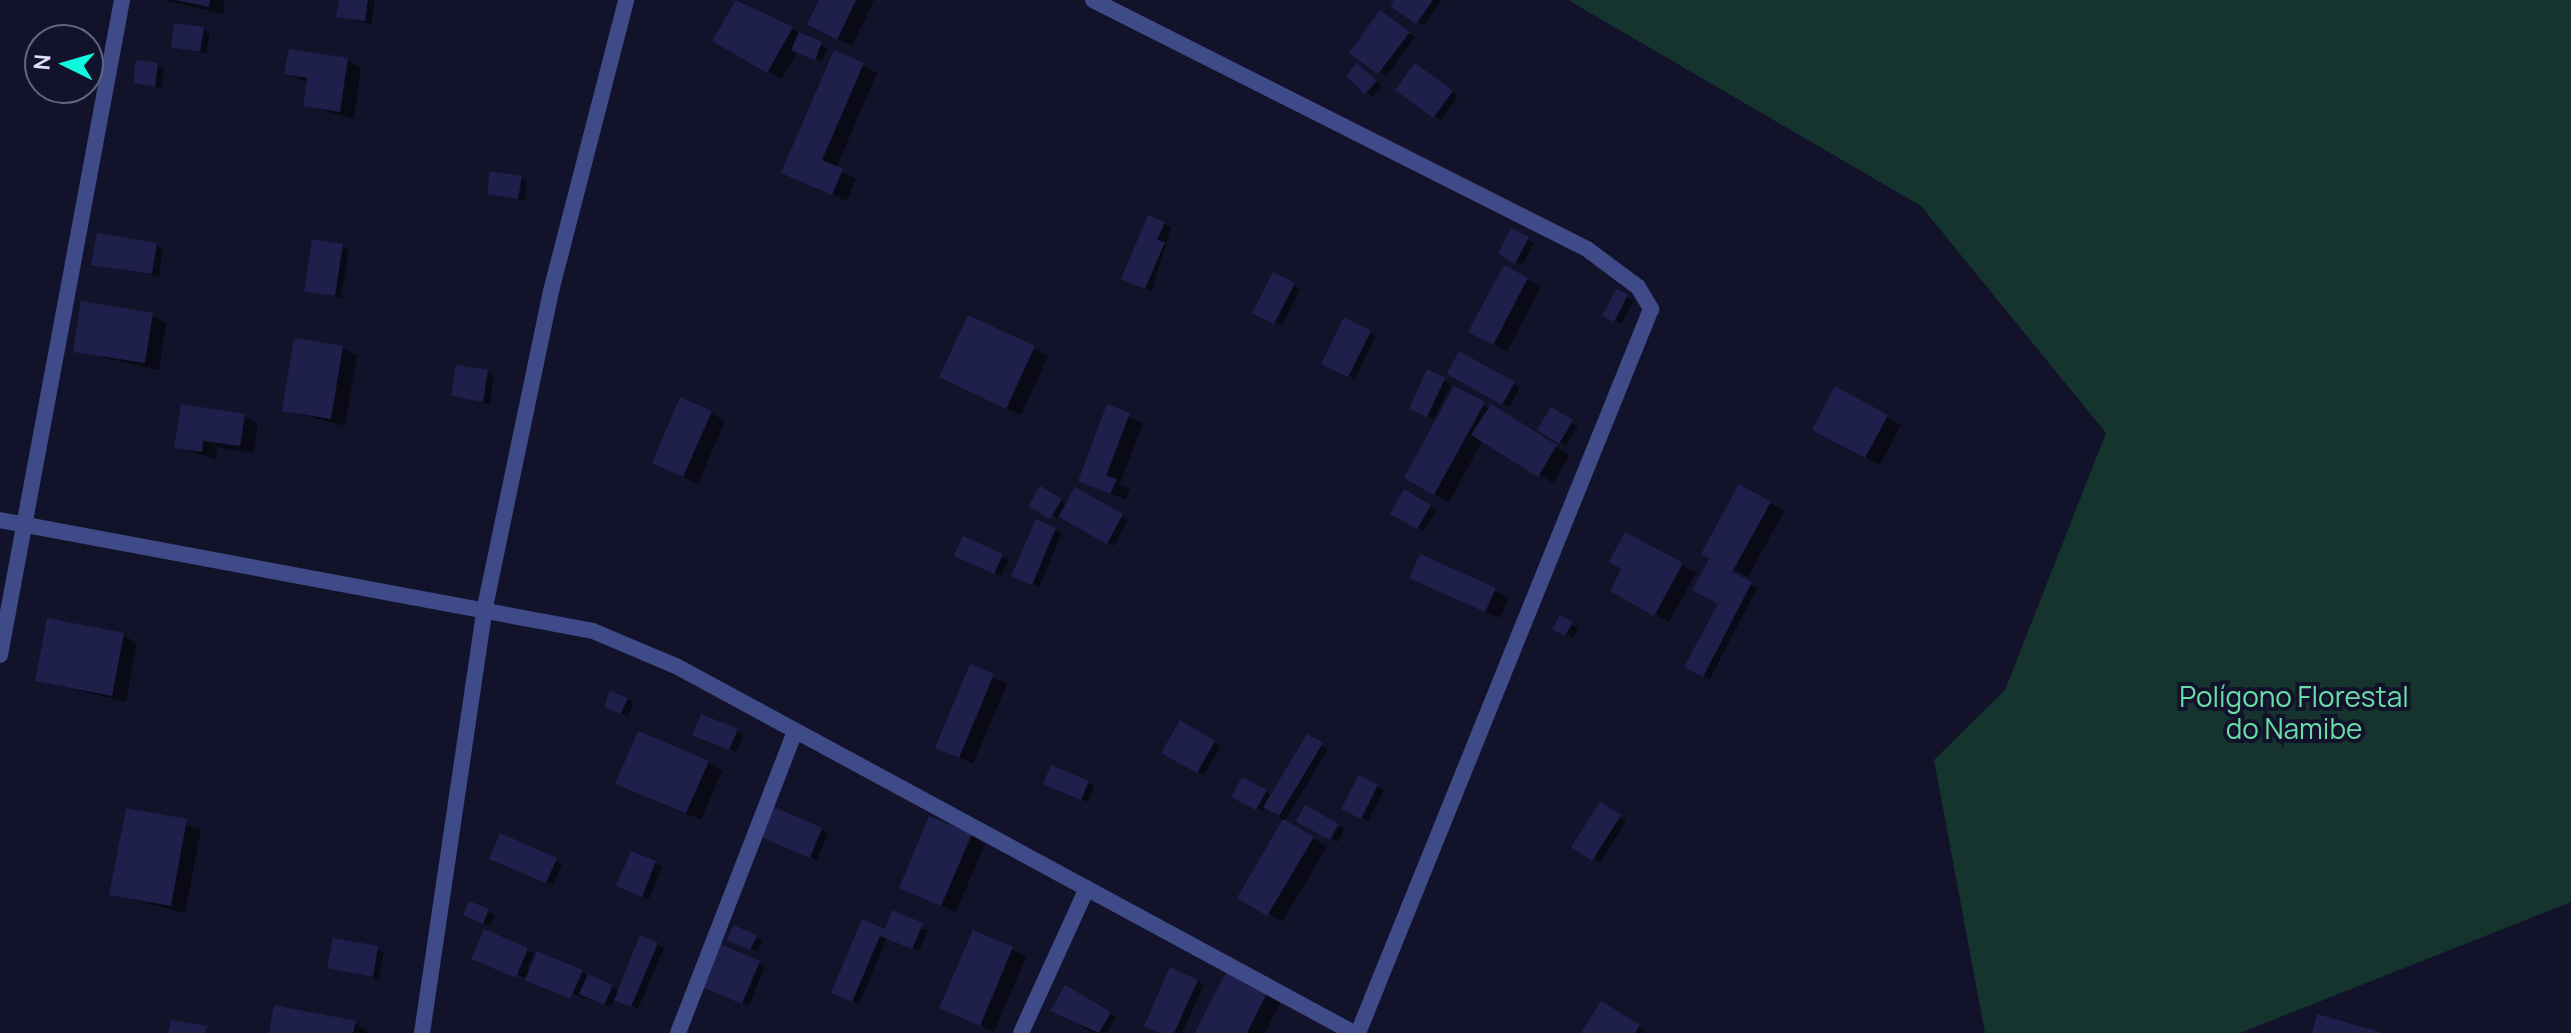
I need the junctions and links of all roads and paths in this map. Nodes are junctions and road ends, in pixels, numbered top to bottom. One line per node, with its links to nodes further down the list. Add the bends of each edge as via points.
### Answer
1 (122, 0): 5 (street)
2 (626, 0): 6 (street, via 551,291)
3 (1093, 0): 13 (street, via 1587,249 1638,287 1651,309)
4 (0, 520): 5 (street)
5 (22, 524): 6 (street); 7 (street)
6 (485, 607): 8 (street, via 593,631); 10 (street)
7 (0, 655)
8 (795, 731): 9 (street); 11 (street)
9 (1087, 888): 12 (street); 13 (street)
10 (422, 1033)
11 (678, 1033)
12 (1021, 1033)
13 (1356, 1033)

